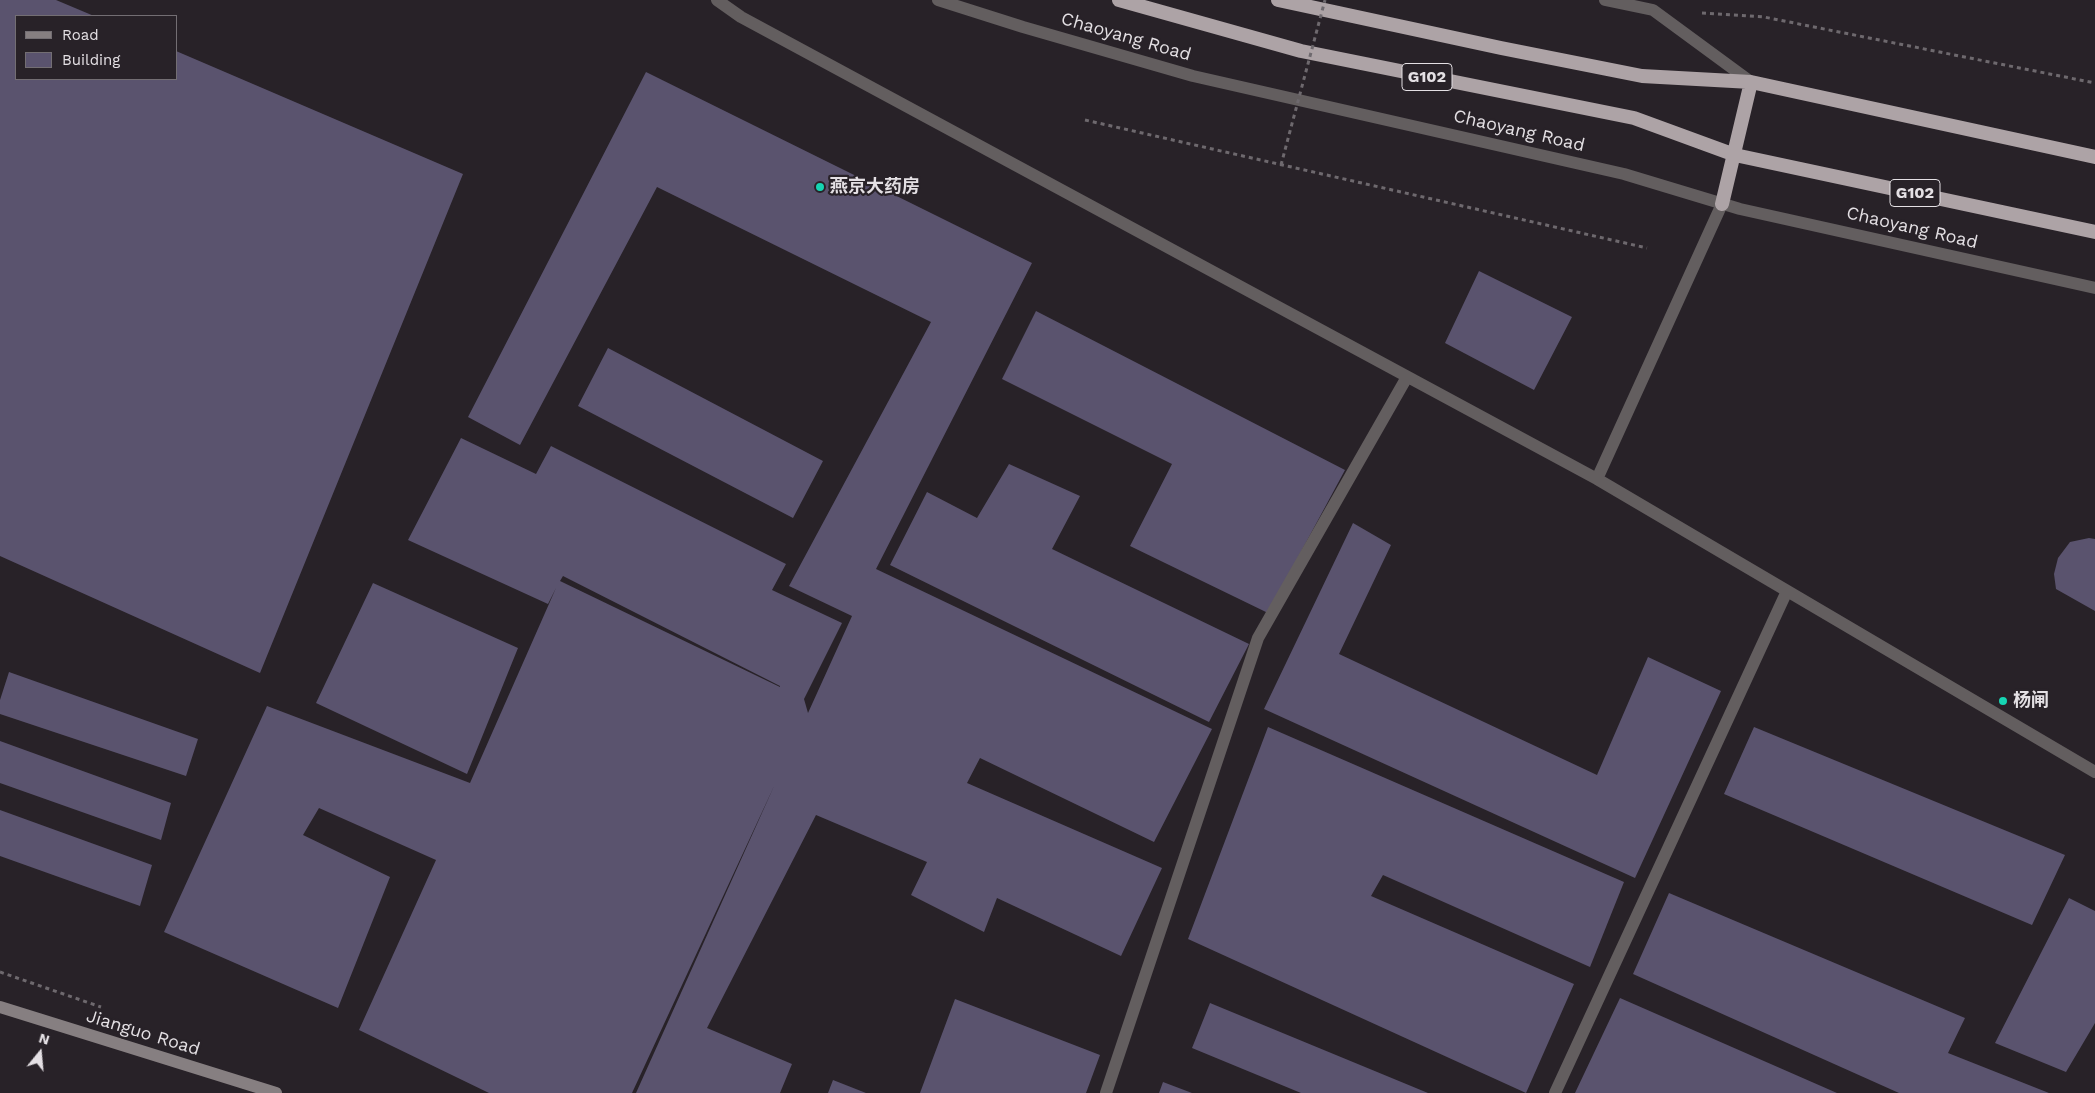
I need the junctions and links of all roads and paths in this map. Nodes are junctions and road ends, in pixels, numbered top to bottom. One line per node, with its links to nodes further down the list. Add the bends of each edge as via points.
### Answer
1 (717, 0): 18 (street, via 741,17)
2 (938, 0): 14 (street, Chaoyang Road, via 1193,76 1624,174)
3 (1119, 0): 11 (highway, Chaoyang Road / G102, via 1301,50 1634,118)
4 (1278, 0): 8 (highway, G102, via 1642,76)
5 (1325, 0): 13 (path, bridge)
6 (1605, 0): 8 (street, via 1653,10)
7 (1699, 13): 9 (path, via 1764,17)
8 (1751, 82): 11 (highway); 12 (highway, G102)
9 (2095, 83)
10 (1085, 120): 13 (path)
11 (1735, 155): 14 (highway); 15 (highway, Chaoyang Road / G102)
12 (2095, 157)
13 (1281, 165): 16 (path)
14 (1722, 204): 17 (street, Chaoyang Road); 19 (street)
15 (2095, 232)
16 (1647, 248)
17 (2095, 288)
18 (1407, 376): 19 (street); 26 (street, via 1258,638)
19 (1597, 479): 20 (street)
20 (1787, 591): 21 (street); 27 (street)
21 (2095, 772)
22 (0, 972): 24 (path)
23 (0, 1007): 25 (main road, Jianguo Road)
24 (101, 1008)
25 (276, 1093)
26 (1106, 1093)
27 (1555, 1093)

